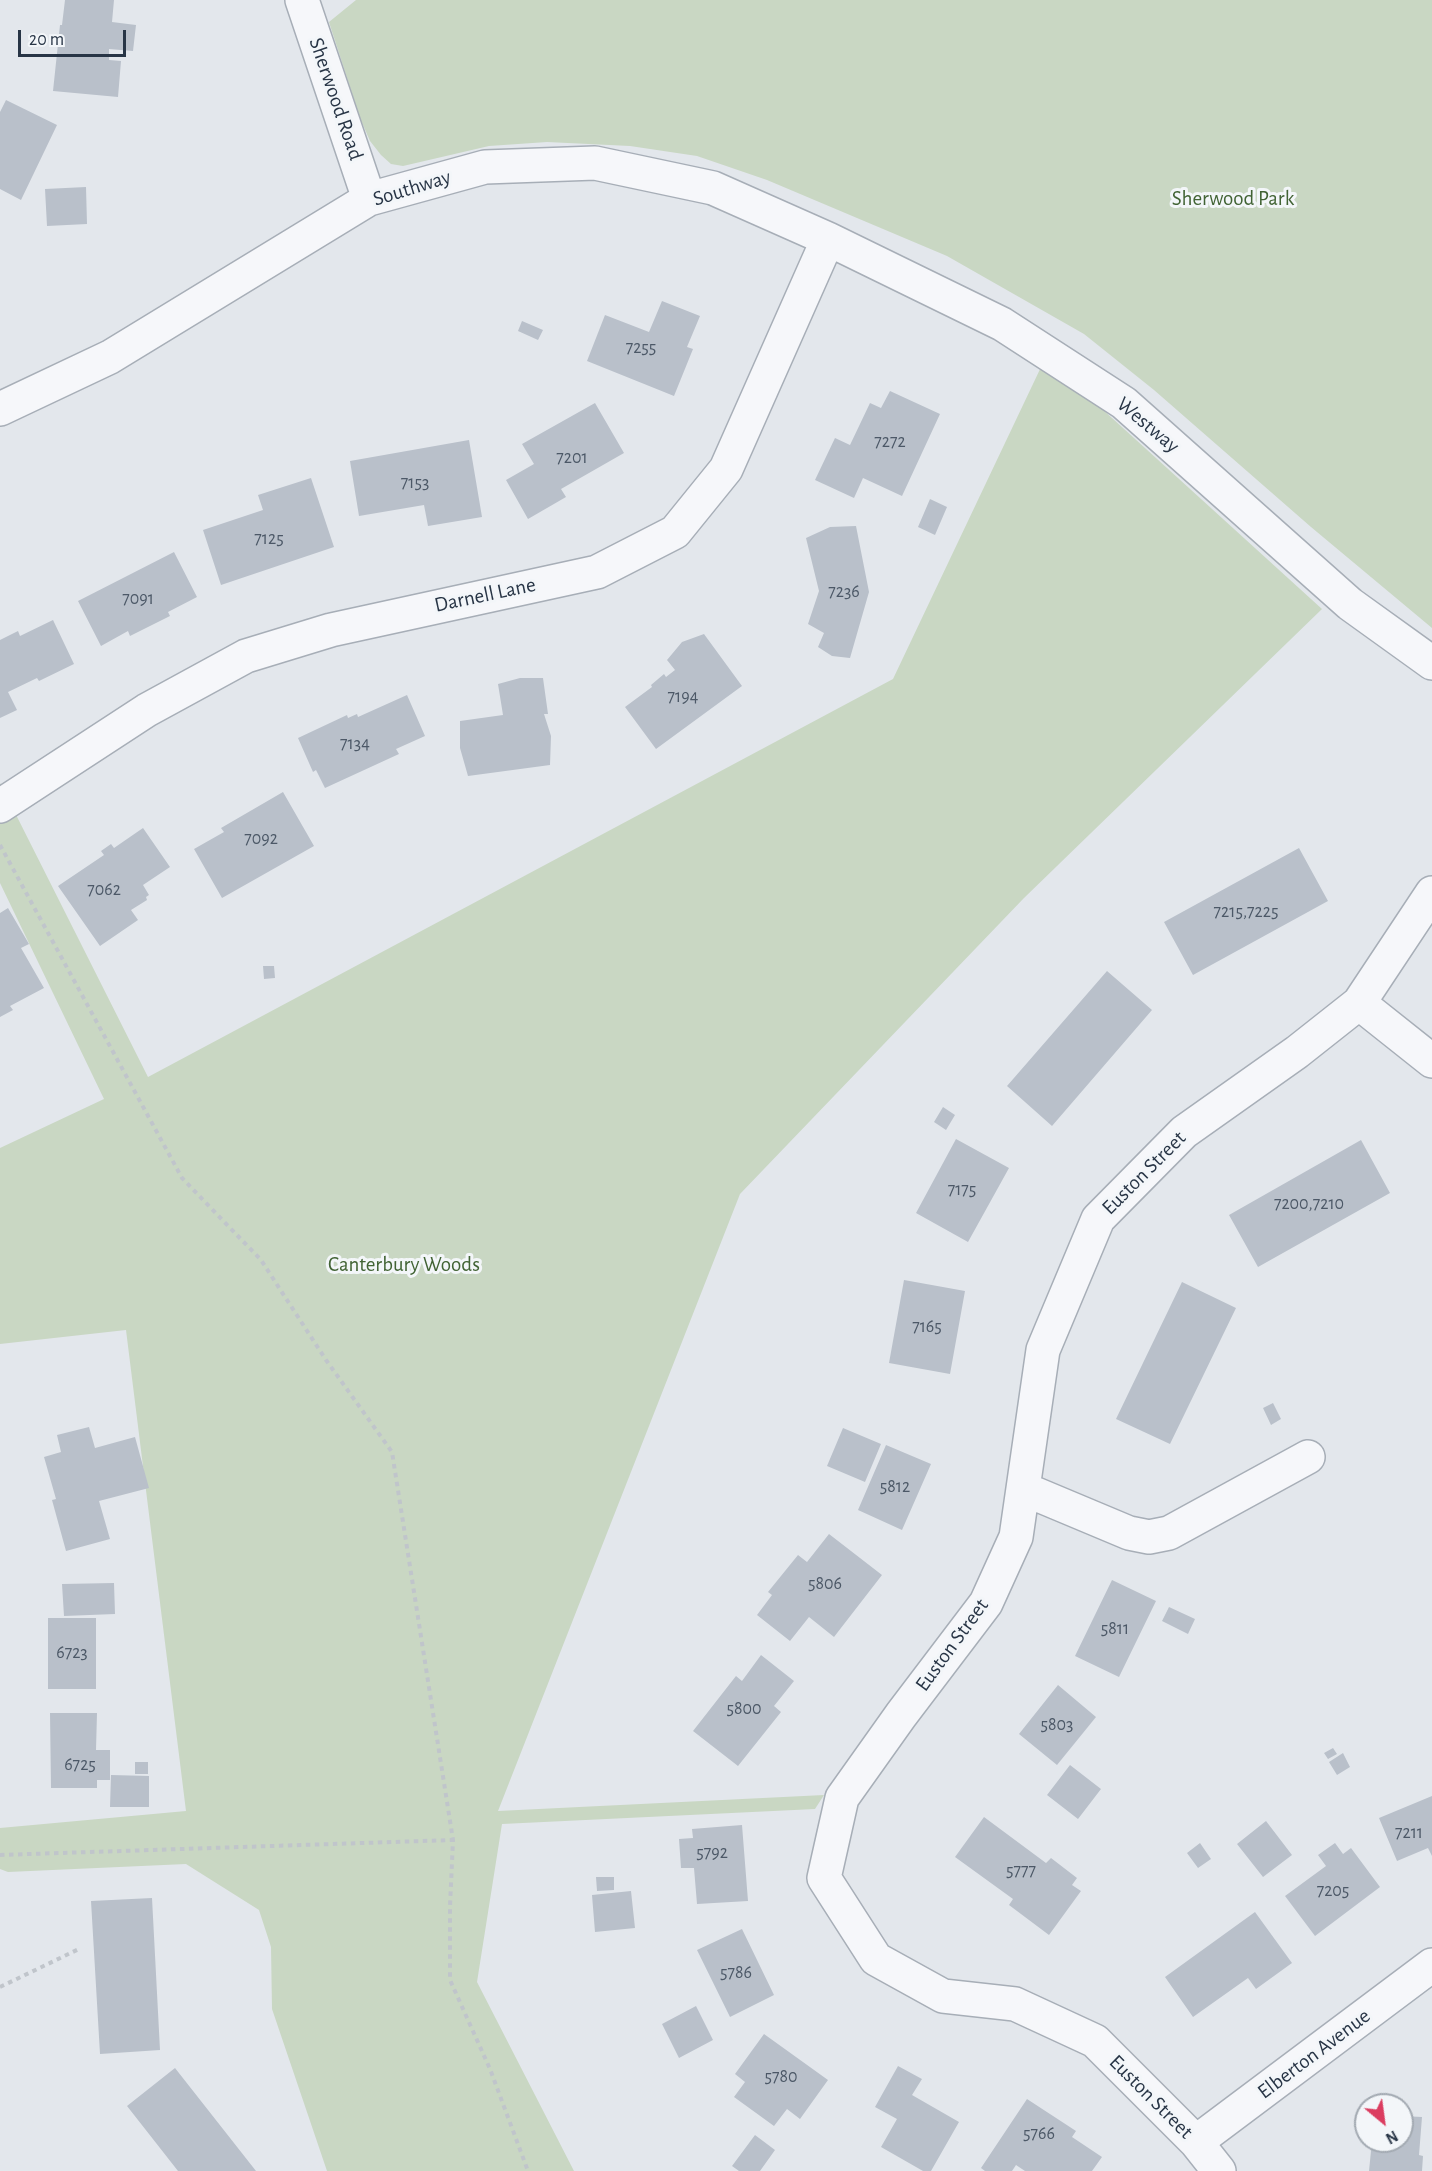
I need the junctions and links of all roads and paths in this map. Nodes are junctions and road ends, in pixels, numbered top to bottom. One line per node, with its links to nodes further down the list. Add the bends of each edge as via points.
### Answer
1 (302, 0): 2 (street, Sherwood Road)
2 (369, 199): 3 (street, Southway, via 485,166 595,163 713,188); 4 (street, Southway, via 110,357)
3 (828, 239): 5 (street, Westway, via 1002,324 1124,403 1350,604); 6 (street, Darnell Lane, via 726,469 675,532 597,572 331,630 246,656 147,710)
4 (0, 409)
5 (1432, 663)
6 (0, 806)
7 (0, 844): 13 (path, via 182,1178 261,1260 392,1452)
8 (1432, 893): 9 (street, Euston Street)
9 (1359, 1003): 10 (street); 12 (street, Euston Street, via 1184,1132 1098,1219 1043,1350)
10 (1432, 1061)
11 (1308, 1457): 12 (street, via 1168,1533 1149,1537 1129,1533)
12 (1024, 1489): 18 (street, Euston Street, via 1016,1537 986,1603 842,1798 824,1878 876,1959 943,1996 1015,2004 1095,2041)
13 (453, 1840): 14 (path); 19 (path, via 450,1980 490,2069)
14 (0, 1855)
15 (81, 1948): 17 (path)
16 (1432, 1965): 18 (street, Elberton Avenue)
17 (0, 1987)
18 (1196, 2142): 20 (street, Euston Street)
19 (528, 2171)
20 (1219, 2171)

